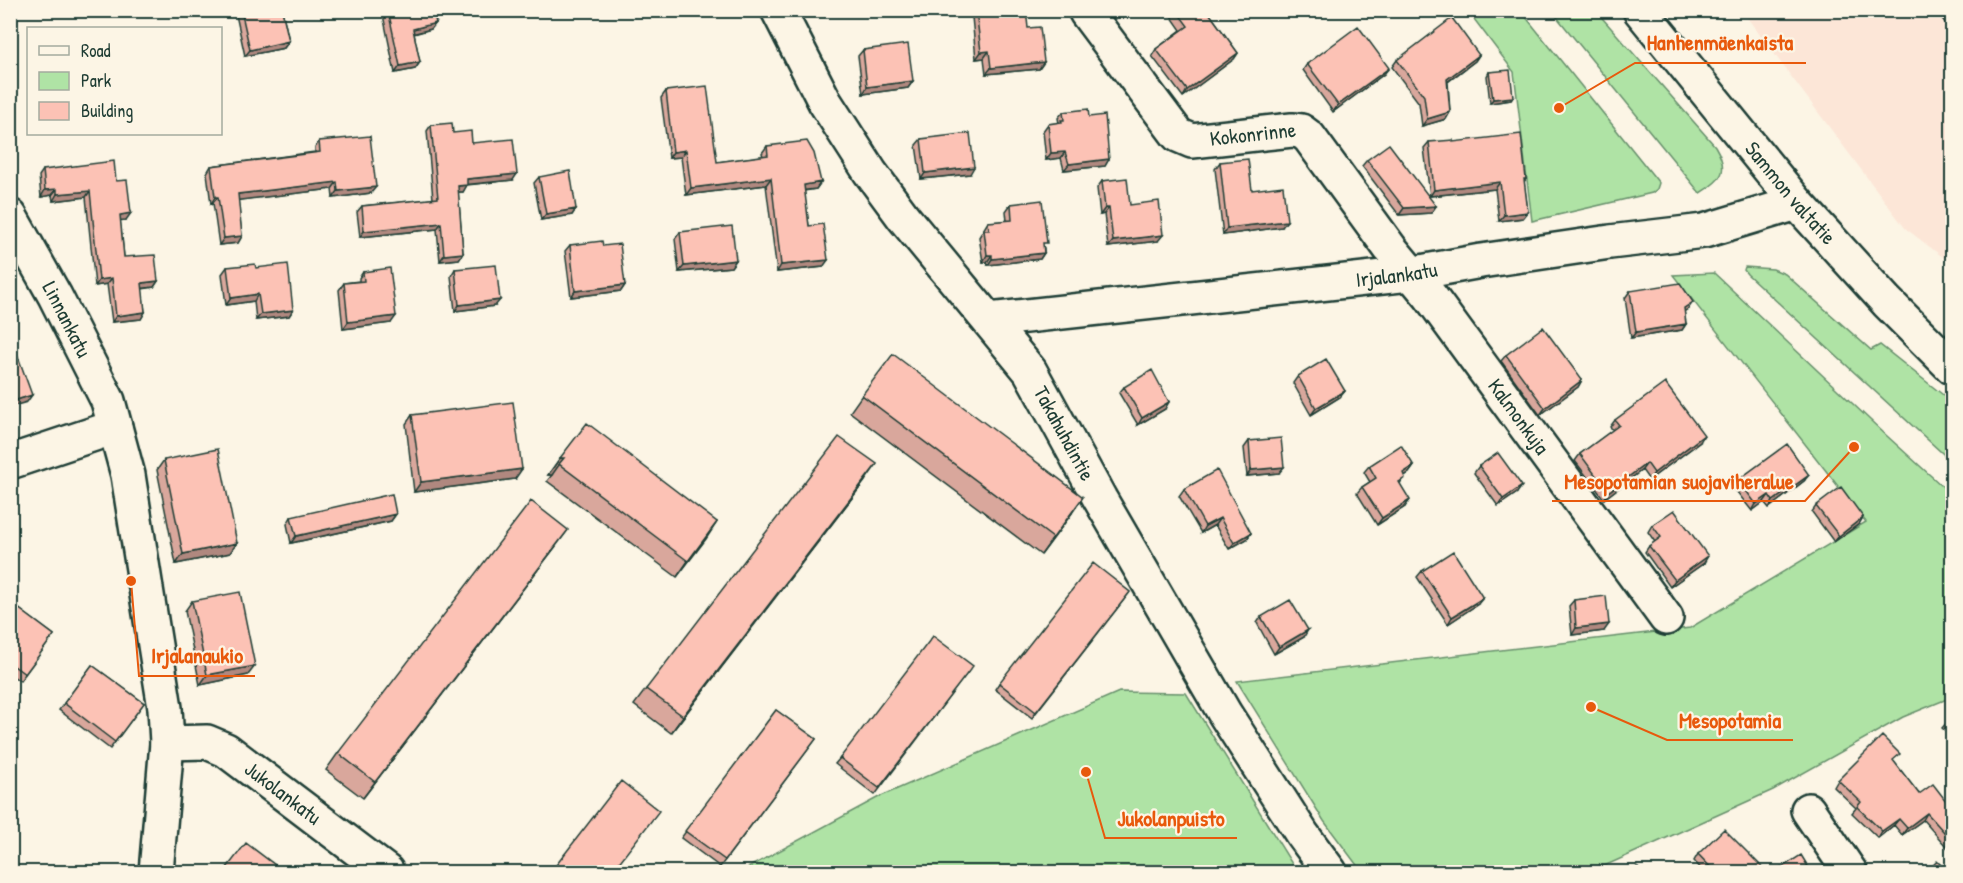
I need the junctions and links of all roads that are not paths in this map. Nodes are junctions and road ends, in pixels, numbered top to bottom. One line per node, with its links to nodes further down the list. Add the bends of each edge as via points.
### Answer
1 (778, 10): 7 (street, Takahuhdintie, via 825,102 870,172)
2 (1640, 10): 4 (street, Sammon valtatie)
3 (1086, 12): 6 (street, Kokonrinne, via 1178,135 1192,141 1292,130 1309,137)
4 (1797, 203): 6 (street, Irjalankatu, via 1704,231); 8 (street, Sammon valtatie, via 1887,302)
5 (10, 216): 9 (street, Linnankatu, via 96,376)
6 (1410, 274): 7 (street, Irjalankatu); 11 (street, Kalmonkuja)
7 (989, 321): 16 (street, Takahuhdintie, via 1030,371 1225,714)
8 (1953, 367)
9 (115, 427): 10 (street); 12 (street, Linnankatu, via 128,475 165,708)
10 (10, 462)
11 (1666, 618)
12 (167, 743): 14 (street, Linnankatu); 15 (street, Jukolankatu, via 207,742 219,746)
13 (1808, 810): 17 (street)
14 (156, 873)
15 (387, 873)
16 (1330, 873)
17 (1850, 873)

